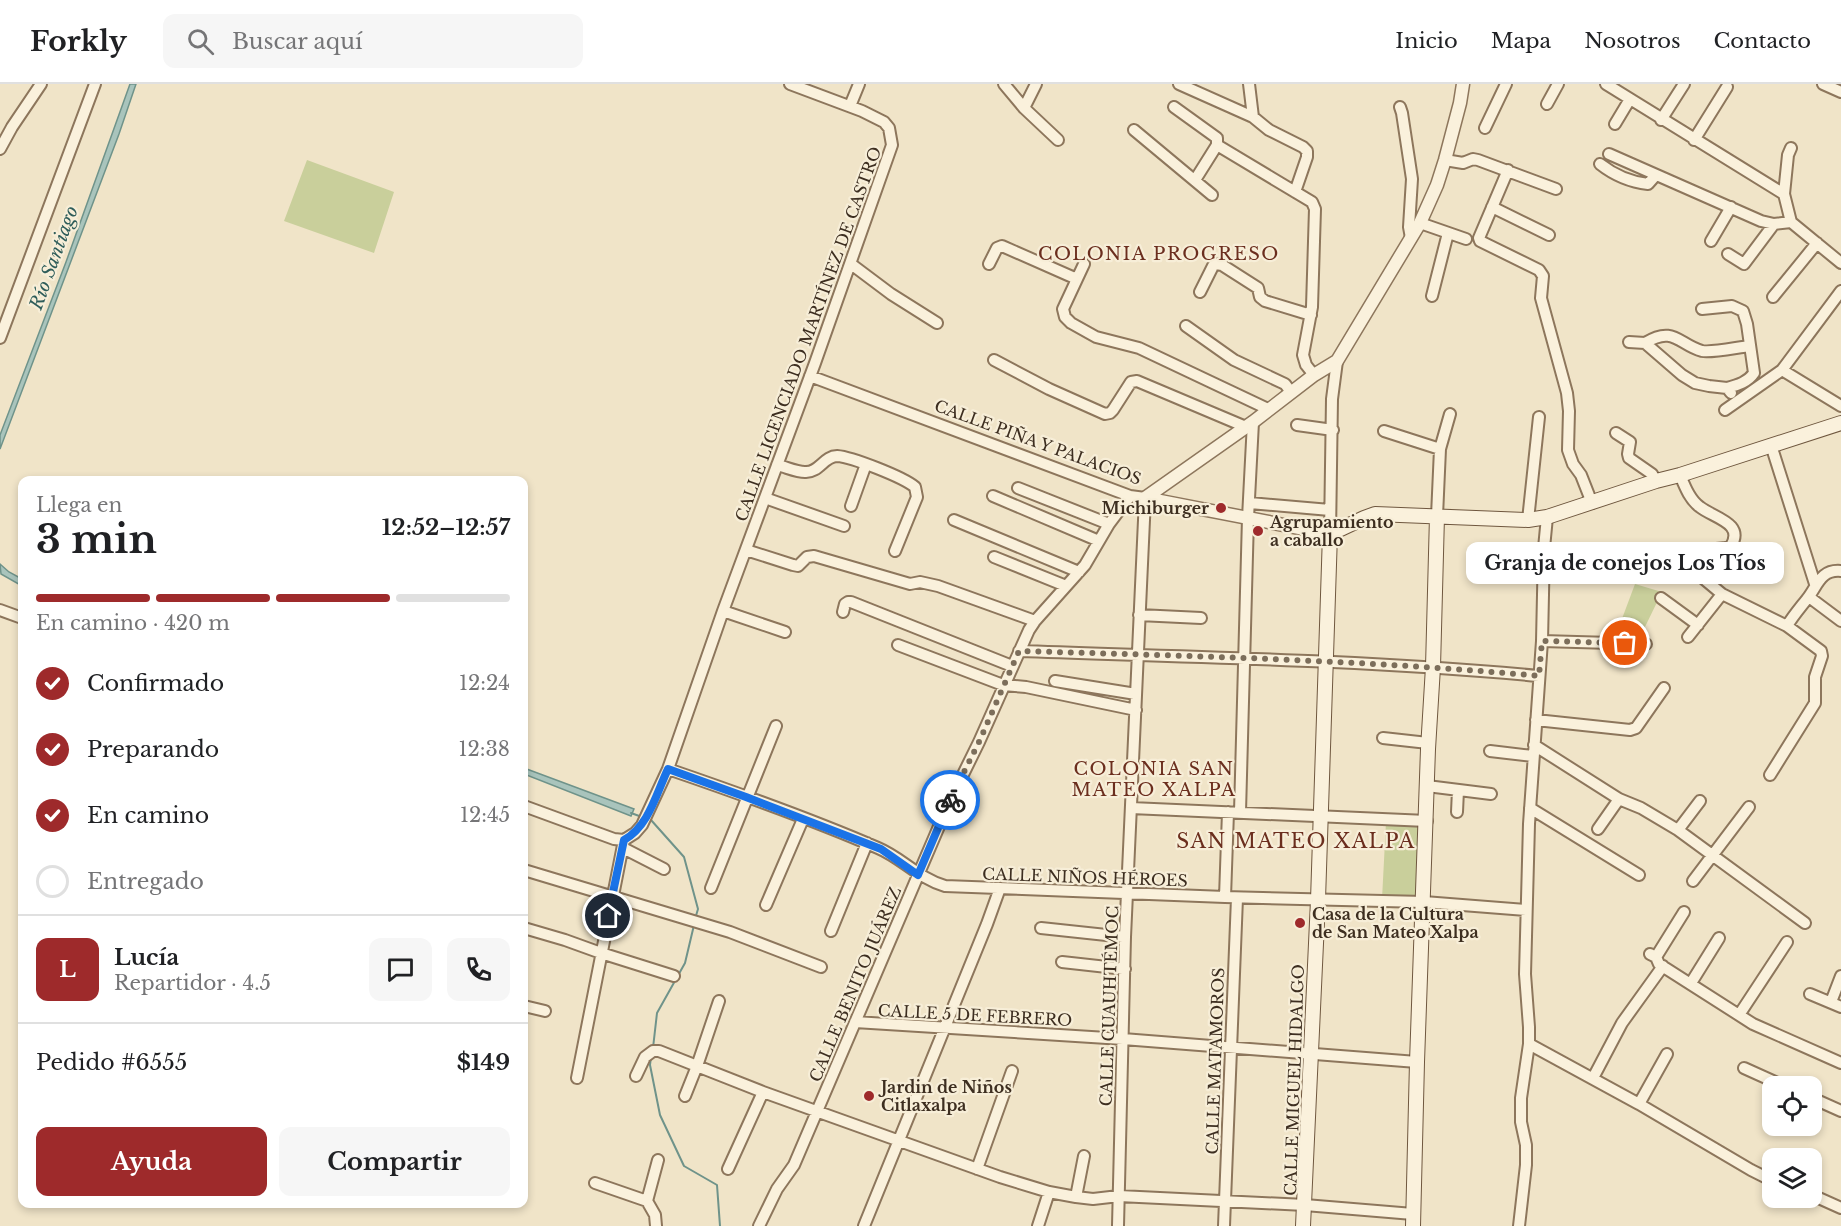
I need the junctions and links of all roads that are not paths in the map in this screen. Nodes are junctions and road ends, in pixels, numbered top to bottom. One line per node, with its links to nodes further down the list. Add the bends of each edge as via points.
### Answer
1 (41, 84): 27 (street)
2 (95, 84): 70 (street)
3 (790, 84): 19 (street, CALLE LICENCIADO MARTÍNEZ DE CASTRO)
4 (859, 84): 19 (street)
5 (1004, 84): 22 (street)
6 (1036, 84): 22 (street)
7 (1179, 84): 23 (street)
8 (1249, 84): 23 (street)
9 (1463, 84): 36 (street)
10 (1506, 84): 28 (street)
11 (1558, 84): 18 (street)
12 (1606, 84): 17 (street)
13 (1684, 84): 24 (street)
14 (1823, 84): 16 (street)
15 (1727, 87): 31 (street)
16 (1841, 92)
17 (1630, 99): 24 (street); 26 (street)
18 (1547, 104)
19 (850, 106): 58 (street, CALLE LICENCIADO MARTÍNEZ DE CASTRO, via 884,122 892,145)
20 (1173, 107): 32 (street, via 1217,138)
21 (1400, 107): 52 (street, via 1412,179)
22 (1024, 108): 30 (street)
23 (1253, 117): 42 (street, via 1307,151)
24 (1661, 120): 31 (street)
25 (0, 121): 27 (street)
26 (1615, 124)
27 (12, 127): 34 (street)
28 (1485, 128)
29 (1134, 130): 40 (street)
30 (1058, 140)
31 (1694, 140): 43 (street)
32 (1217, 145): 40 (street); 42 (street)
33 (1791, 148): 43 (street)
34 (0, 149)
35 (1608, 154): 39 (street)
36 (1445, 160): 38 (street, via 1473,159); 48 (street)
37 (1600, 164): 39 (street, via 1639,183 1648,184)
38 (1508, 170): 41 (street); 45 (street)
39 (1656, 175): 46 (street)
40 (1195, 180): 44 (street)
41 (1556, 189)
42 (1295, 192): 67 (street, via 1312,202 1315,209)
43 (1784, 194): 47 (street)
44 (1212, 195)
45 (1492, 207): 51 (street); 105 (street, via 1480,241 1539,270 1543,276 1541,298 1567,393 1568,450)
46 (1731, 207): 49 (street); 54 (street)
47 (1791, 222): 49 (street); 55 (street)
48 (1420, 223): 50 (street); 52 (street)
49 (1774, 224): 56 (street, via 1744,264)
50 (1449, 233): 53 (street); 64 (street)
51 (1549, 235)
52 (1411, 238): 75 (street)
53 (1466, 239)
54 (1711, 241)
55 (1817, 243): 57 (street); 65 (street)
56 (1728, 254)
57 (1841, 263)
58 (851, 264): 68 (street); 78 (street, CALLE LICENCIADO MARTÍNEZ DE CASTRO)
59 (989, 264): 61 (street, via 1002,246)
60 (1084, 264): 61 (street)
61 (1077, 279): 83 (street, via 1063,309 1071,323 1096,337 1139,348)
62 (1841, 291): 76 (street)
63 (1200, 292): 67 (street, via 1213,266 1222,265 1258,288 1265,301)
64 (1432, 297)
65 (1773, 297)
66 (1701, 309): 73 (street, via 1732,306 1743,310)
67 (1311, 315): 77 (street, via 1303,355)
68 (937, 323)
69 (1185, 326): 80 (street, via 1234,360 1285,384)
70 (0, 338)
71 (1629, 342): 72 (street)
72 (1646, 342): 73 (street, via 1672,335 1706,352); 79 (street, via 1695,383)
73 (1750, 346): 79 (street, via 1754,373)
74 (994, 360): 87 (street, via 1106,414 1113,410 1131,382 1137,381)
75 (1337, 360): 77 (street); 90 (street, CALLE MIGUEL HIDALGO)
76 (1782, 370): 81 (street); 82 (street)
77 (1314, 375): 80 (street)
78 (810, 376): 96 (street, CALLE LICENCIADO MARTÍNEZ DE CASTRO); 101 (street, CALLE PIÑA Y PALACIOS)
79 (1727, 388): 81 (street)
80 (1291, 392): 83 (street)
81 (1737, 401): 84 (street)
82 (1841, 406)
83 (1268, 409): 87 (street)
84 (1725, 410)
85 (1450, 414): 94 (street)
86 (1539, 417): 112 (street)
87 (1250, 424): 103 (street); 104 (street, CALLE MATAMOROS)
88 (1297, 425): 90 (street)
89 (1840, 426): 93 (main road)
90 (1332, 430): 107 (street, CALLE MIGUEL HIDALGO)
91 (1384, 431): 94 (street)
92 (1616, 433): 98 (street, via 1630,442 1629,458)
93 (1771, 445): 97 (main road); 124 (street)
94 (1440, 449): 108 (street)
95 (866, 464): 96 (street, via 836,456 806,472); 106 (street); 118 (street, via 915,487 916,497)
96 (777, 465): 102 (street, CALLE LICENCIADO MARTÍNEZ DE CASTRO)
97 (1680, 475): 98 (main road); 126 (street, via 1691,499 1726,522 1736,534 1731,546 1682,556 1686,564)
98 (1656, 481): 105 (main road)
99 (1018, 488): 113 (street)
100 (993, 496): 116 (street)
101 (1130, 496): 103 (street, CALLE PIÑA Y PALACIOS); 113 (street, CALLE BENITO JUÁREZ)
102 (765, 498): 114 (street); 117 (street, CALLE LICENCIADO MARTÍNEZ DE CASTRO)
103 (1145, 498): 110 (street, CALLE PIÑA Y PALACIOS); 132 (street, CALLE CUAUHTÉMOC)
104 (1250, 503): 107 (street); 110 (street, CALLE MATAMOROS)
105 (1592, 503): 109 (main road)
106 (851, 506)
107 (1330, 510): 115 (street, CALLE MIGUEL HIDALGO)
108 (1437, 516): 112 (main road); 115 (main road, via 1375,514); 149 (main road)
109 (1547, 517): 112 (main road); 120 (street)
110 (1248, 518): 115 (street, CALLE PIÑA Y PALACIOS); 146 (street, CALLE MATAMOROS)
111 (954, 519): 123 (street)
112 (1528, 520)
113 (1109, 524): 116 (street, CALLE BENITO JUÁREZ)
114 (844, 526)
115 (1330, 534): 147 (main road, CALLE MIGUEL HIDALGO)
116 (1099, 541): 123 (street, CALLE BENITO JUÁREZ)
117 (746, 550): 130 (street, CALLE LICENCIADO MARTÍNEZ DE CASTRO); 135 (street, via 798,566 814,556 910,584 938,586)
118 (895, 551)
119 (994, 557): 125 (street)
120 (1544, 567): 121 (street); 141 (street)
121 (1639, 567)
122 (1838, 571): 124 (street, via 1829,572)
123 (1079, 572): 125 (street, CALLE BENITO JUÁREZ)
124 (1815, 584): 127 (street)
125 (1066, 586): 135 (street, CALLE BENITO JUÁREZ)
126 (1722, 594): 137 (street); 138 (street)
127 (1809, 597): 136 (street); 138 (street)
128 (1662, 598): 137 (street)
129 (0, 610): 133 (street)
130 (723, 611): 139 (street); 162 (street, CALLE LICENCIADO MARTÍNEZ DE CASTRO)
131 (843, 612): 148 (street, via 845,604 851,602)
132 (1140, 615): 134 (street); 145 (street, CALLE CUAUHTÉMOC)
133 (18, 617)
134 (1201, 618)
135 (1035, 621): 144 (street, CALLE BENITO JUÁREZ)
136 (1841, 621)
137 (1698, 625): 140 (street)
138 (1787, 626): 163 (street, via 1821,651 1822,656 1815,676 1815,703)
139 (785, 632)
140 (1688, 637)
141 (1542, 641): 142 (street); 150 (street)
142 (1646, 644)
143 (898, 645): 152 (street)
144 (1019, 651): 145 (street); 148 (street, CALLE BENITO JUÁREZ)
145 (1137, 655): 146 (street); 154 (street, CALLE CUAUHTÉMOC)
146 (1244, 658): 147 (street); 174 (street, CALLE MATAMOROS)
147 (1325, 660): 149 (street); 176 (main road, CALLE MIGUEL HIDALGO)
148 (1012, 666): 152 (street, CALLE BENITO JUÁREZ)
149 (1433, 667): 150 (street); 159 (main road)
150 (1539, 676): 156 (street)
151 (1055, 681): 154 (street)
152 (1003, 686): 155 (street, via 1026,687); 186 (street, CALLE BENITO JUÁREZ)
153 (1664, 688): 156 (street, via 1636,728 1630,730)
154 (1136, 693): 155 (street, CALLE CUAUHTÉMOC)
155 (1136, 710): 172 (street, CALLE CUAUHTÉMOC)
156 (1536, 720): 160 (street)
157 (776, 726): 167 (street)
158 (1383, 738): 159 (street)
159 (1428, 742): 164 (main road)
160 (1533, 750): 161 (street); 168 (street); 173 (street)
161 (1490, 751)
162 (668, 769): 167 (street, CALLE NIÑOS HÉROES); 182 (street, CALLE LICENCIADO MARTÍNEZ DE CASTRO, via 642,825)
163 (1770, 775)
164 (1427, 786): 165 (street); 178 (main road)
165 (1458, 790): 166 (street); 175 (street)
166 (1491, 794)
167 (746, 797): 177 (street, CALLE NIÑOS HÉROES); 189 (street)
168 (1619, 799): 179 (street); 180 (street)
169 (1700, 801): 180 (street)
170 (1749, 807): 183 (street)
171 (528, 808): 182 (street)
172 (1131, 808): 174 (street); 191 (street, CALLE CUAUHTÉMOC)
173 (1530, 808): 187 (street); 197 (street)
174 (1234, 812): 176 (street); 193 (street, CALLE MATAMOROS)
175 (1457, 812)
176 (1321, 816): 178 (street); 194 (main road, CALLE MIGUEL HIDALGO)
177 (804, 819): 181 (street, CALLE NIÑOS HÉROES); 196 (street)
178 (1427, 821): 195 (main road)
179 (1598, 829)
180 (1678, 831): 183 (street)
181 (867, 843): 186 (street, CALLE NIÑOS HÉROES); 202 (street)
182 (623, 844): 184 (street); 192 (street)
183 (1713, 855): 188 (street); 199 (street)
184 (664, 869)
185 (528, 871): 192 (street)
186 (918, 875): 190 (street, CALLE NIÑOS HÉROES, via 945,886); 220 (street, CALLE BENITO JUÁREZ)
187 (1639, 875)
188 (1693, 881)
189 (711, 888)
190 (1000, 888): 191 (street, CALLE NIÑOS HÉROES); 221 (street)
191 (1128, 893): 193 (street, CALLE NIÑOS HÉROES); 203 (street, CALLE CUAUHTÉMOC)
192 (612, 897): 206 (street); 209 (street, via 730,932)
193 (1231, 897): 194 (street, CALLE NIÑOS HÉROES); 224 (street, CALLE MATAMOROS)
194 (1318, 900): 195 (street, CALLE NIÑOS HÉROES); 225 (main road, CALLE MIGUEL HIDALGO)
195 (1424, 902): 197 (street, CALLE NIÑOS HÉROES); 227 (main road)
196 (766, 905)
197 (1526, 910): 223 (street)
198 (1684, 912): 207 (street)
199 (1805, 923)
200 (1041, 928): 203 (street)
201 (528, 929): 206 (street)
202 (831, 931)
203 (1125, 937): 210 (street, CALLE CUAUHTÉMOC)
204 (1719, 938): 213 (street)
205 (1787, 942): 219 (street)
206 (601, 953): 211 (street); 234 (street)
207 (1656, 959): 213 (street); 235 (street)
208 (1062, 962): 210 (street)
209 (821, 967)
210 (1125, 969): 222 (street, CALLE CUAUHTÉMOC)
211 (674, 976)
212 (1841, 976): 216 (street)
213 (1691, 983): 219 (street)
214 (1810, 994): 216 (street)
215 (719, 1001): 229 (street)
216 (1836, 1004)
217 (528, 1007): 218 (street)
218 (546, 1011)
219 (1739, 1015): 228 (street)
220 (855, 1023): 221 (street, CALLE 5 DE FEBRERO); 241 (street, CALLE BENITO JUÁREZ)
221 (944, 1029): 222 (street, CALLE 5 DE FEBRERO); 242 (street)
222 (1123, 1039): 224 (street, CALLE 5 DE FEBRERO); 250 (street, CALLE CUAUHTÉMOC)
223 (1529, 1044): 235 (street); 265 (street, via 1521,1098 1526,1166)
224 (1231, 1048): 225 (street, CALLE 5 DE FEBRERO); 254 (street, CALLE MATAMOROS)
225 (1311, 1053): 227 (street, CALLE 5 DE FEBRERO); 255 (main road, CALLE MIGUEL HIDALGO)
226 (1667, 1054): 239 (street)
227 (1417, 1062): 257 (main road)
228 (1841, 1063)
229 (697, 1066): 232 (street, via 659,1051 648,1055); 236 (street); 237 (street)
230 (1743, 1068): 233 (street)
231 (1012, 1071): 246 (street)
232 (636, 1076)
233 (1762, 1076)
234 (577, 1078)
235 (1593, 1078): 239 (street)
236 (763, 1092): 241 (street); 245 (street)
237 (685, 1096)
238 (1822, 1102): 240 (street)
239 (1639, 1104): 247 (street)
240 (1841, 1111)
241 (817, 1112): 242 (street); 259 (street, CALLE BENITO JUÁREZ, via 794,1165)
242 (898, 1141): 246 (street); 260 (street)
243 (1084, 1156): 251 (street)
244 (658, 1160): 253 (street)
245 (728, 1169)
246 (977, 1169): 249 (street)
247 (1762, 1176)
248 (596, 1183): 253 (street)
249 (1049, 1192): 251 (street); 261 (street)
250 (1119, 1196): 251 (street); 254 (street); 262 (street, CALLE CUAUHTÉMOC)
251 (1076, 1197)
252 (1822, 1199): 256 (street)
253 (647, 1201): 258 (street)
254 (1225, 1201): 255 (street); 263 (street, CALLE MATAMOROS)
255 (1305, 1205): 257 (street); 264 (main road, CALLE MIGUEL HIDALGO)
256 (1841, 1208)
257 (1413, 1220)
258 (656, 1226)
259 (759, 1226)
260 (864, 1226)
261 (1038, 1226)
262 (1118, 1226)
263 (1224, 1226)
264 (1303, 1226)
265 (1519, 1226)

